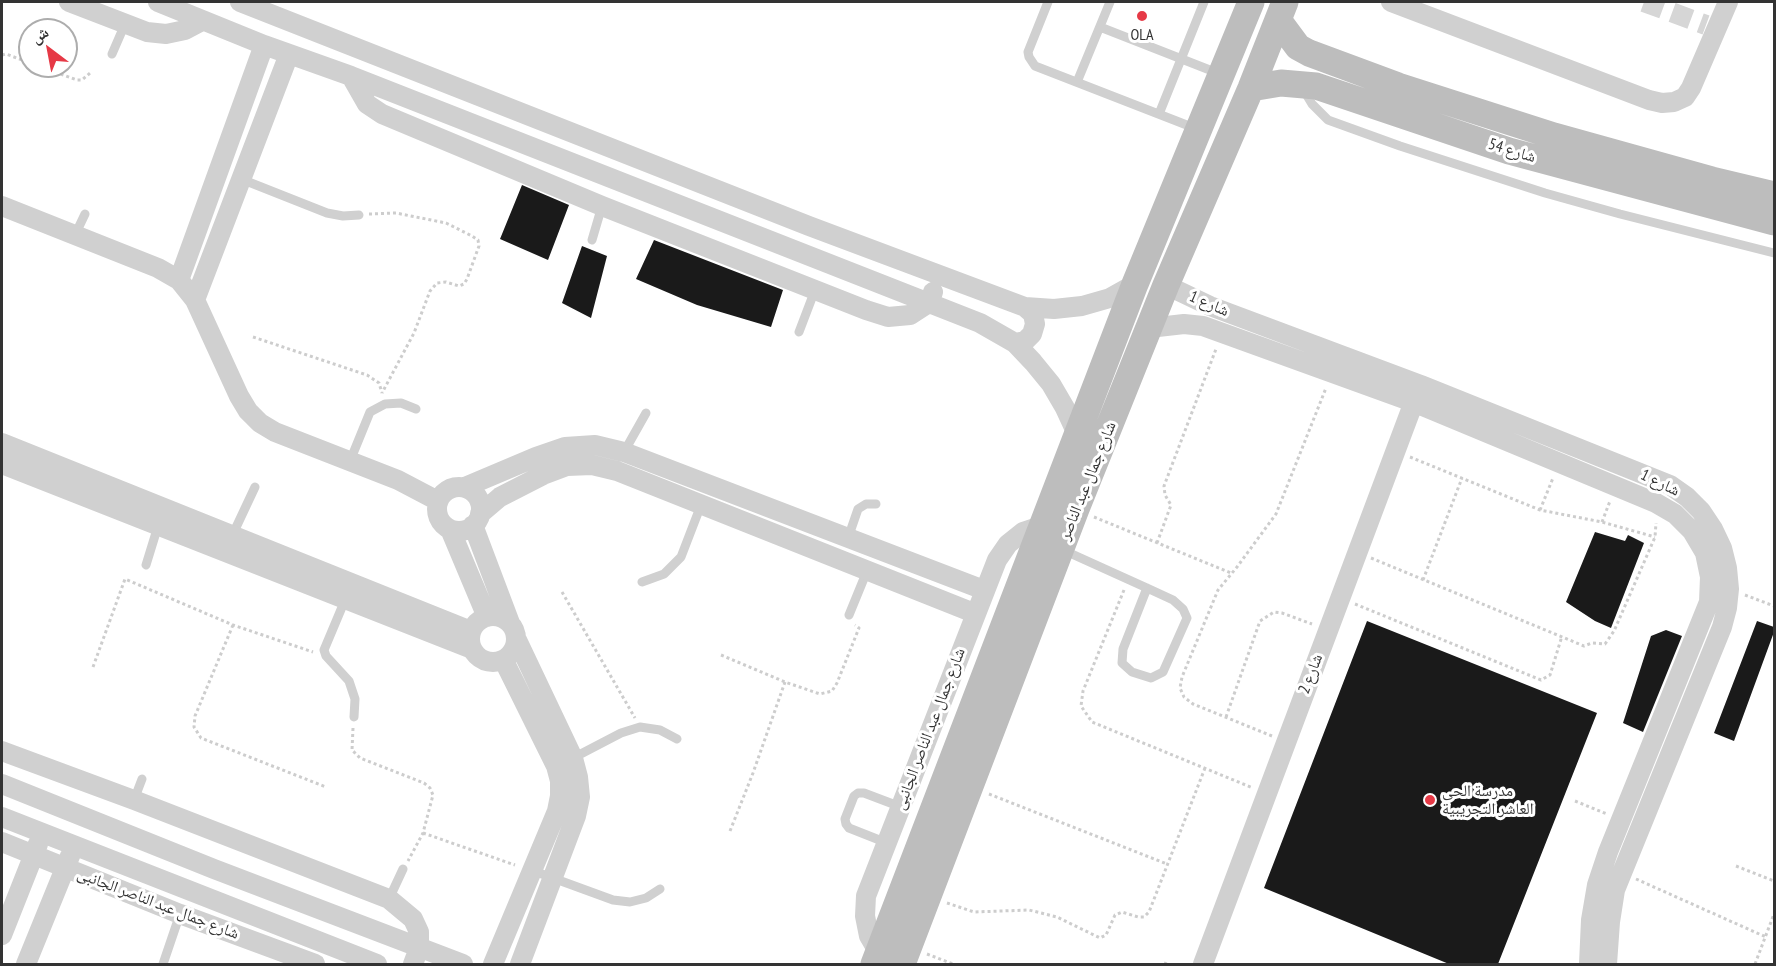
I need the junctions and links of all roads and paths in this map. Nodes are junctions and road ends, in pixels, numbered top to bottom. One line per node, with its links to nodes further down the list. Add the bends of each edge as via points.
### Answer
1 (69, 2): 13 (street)
2 (158, 2): 12 (street)
3 (240, 2): 39 (street)
4 (1048, 2): 26 (lane, via 1029,57 1035,66)
5 (1110, 2): 14 (lane)
6 (1204, 2): 21 (lane)
7 (1251, 2): 23 (main road, شارع جمال عبد الناصر)
8 (1391, 2): 10 (street)
9 (1728, 2): 10 (street, via 1711,27 1691,88 1685,97 1662,103)
10 (1436, 9)
11 (1282, 11): 16 (main road, شارع 54); 28 (main road, شارع جمال عبد الناصر)
12 (202, 21): 13 (street, via 166,34); 15 (street)
13 (125, 24): 17 (lane)
14 (1100, 27): 21 (lane); 26 (lane)
15 (264, 45): 18 (street); 31 (street)
16 (1298, 47): 27 (main road, via 1280,61 1278,76); 33 (main road, شارع 54, via 1387,82 1532,129)
17 (112, 54)
18 (289, 54): 24 (street); 32 (street)
19 (2, 55): 20 (path)
20 (18, 58)
21 (1181, 59): 23 (lane); 29 (lane)
22 (90, 73): 25 (path, via 82,80)
23 (1220, 74): 30 (main road, شارع جمال عبد الناصر)
24 (351, 76): 34 (street, via 367,104 382,114); 42 (street)
25 (71, 78)
26 (1077, 82): 29 (lane)
27 (1291, 83): 28 (main road, شارع 54); 38 (main road, شارع 54, via 1316,86 1531,157); 43 (lane, via 1320,113 1339,124 1545,193)
28 (1251, 88): 47 (main road, شارع جمال عبد الناصر)
29 (1159, 114): 30 (lane)
30 (1198, 129): 46 (main road, شارع جمال عبد الناصر)
31 (222, 160): 32 (street); 45 (street)
32 (243, 173): 37 (lane, via 327,213); 49 (street)
33 (1774, 195)
34 (602, 206): 41 (lane); 48 (street)
35 (2, 207): 40 (street)
36 (85, 214): 40 (lane)
37 (359, 215): 58 (path, via 396,213 446,223 478,240 479,246 464,284 437,283 430,291 414,333)
38 (1774, 222)
39 (808, 226): 42 (street); 44 (street)
40 (75, 235): 45 (street)
41 (592, 240)
42 (798, 252): 50 (street)
43 (1774, 253)
44 (940, 276): 50 (street); 51 (street)
45 (179, 280): 49 (street)
46 (1135, 284): 51 (street, via 1110,298 1082,306); 63 (main road, شارع جمال عبد الناصر)
47 (1166, 285): 52 (main road, شارع جمال عبد الناصر); 59 (street, شارع 1)
48 (815, 290): 50 (street, via 888,317 910,315); 53 (lane)
49 (195, 300): 67 (street, via 248,411 275,432)
50 (930, 302): 56 (street, via 980,322)
51 (1025, 307): 56 (street, via 1033,314 1032,334)
52 (1149, 328): 54 (street, شارع 1, via 1184,324); 78 (main road, شارع جمال عبد الناصر)
53 (799, 332)
54 (1222, 333): 57 (street, شارع 1); 90 (path, via 1164,486 1171,505)
55 (253, 337): 58 (path, via 367,375 379,383)
56 (1014, 343): 63 (street, via 1051,384)
57 (1332, 373): 59 (street, شارع 1); 95 (path, via 1276,514)
58 (382, 393): 60 (path)
59 (1417, 393): 65 (street, شارع 2); 69 (street, شارع 1); 100 (street, شارع 1, via 1670,485 1701,511 1713,529 1722,548)
60 (385, 404): 61 (lane, via 401,403); 67 (lane, via 370,412)
61 (416, 409)
62 (645, 413): 66 (lane)
63 (1077, 434): 84 (main road, شارع جمال عبد الناصر)
64 (2, 443): 86 (street)
65 (1395, 450): 70 (path); 92 (street, شارع 2)
66 (624, 452): 73 (street, via 595,445 565,447); 80 (street)
67 (350, 461): 74 (street)
68 (2, 464): 83 (street)
69 (1559, 464): 71 (street, شارع 1); 79 (path)
70 (1462, 478): 79 (path); 97 (path)
71 (1616, 486): 75 (street, شارع 1); 82 (path)
72 (255, 487): 86 (lane)
73 (465, 488): 74 (street, via 452,487); 81 (street, via 481,505)
74 (438, 501): 85 (street, via 439,517)
75 (1656, 503): 88 (path); 136 (street, شارع 1, via 1692,531 1705,553 1710,577 1709,602)
76 (876, 504): 89 (lane, via 858,509)
77 (701, 505): 81 (street, via 617,471 592,465 567,466 500,497); 87 (street); 98 (lane, via 681,557 664,574)
78 (1076, 509): 90 (path); 91 (main road, شارع جمال عبد الناصر)
79 (1540, 510): 82 (path)
80 (789, 515): 87 (street); 89 (street)
81 (477, 519): 85 (street, via 458,531); 111 (street)
82 (1602, 522): 88 (path)
83 (158, 526): 93 (lane); 104 (street)
84 (1041, 526): 101 (street, شارع جمال عبد الناصر الجانبى, via 1023,532 1008,544); 160 (main road, شارع جمال عبد الناصر)
85 (450, 529): 108 (street)
86 (232, 536): 113 (street)
87 (780, 536): 94 (street)
88 (1655, 537): 112 (path, via 1605,644 1584,646)
89 (848, 538): 101 (street)
90 (1156, 543): 95 (path)
91 (1061, 549): 96 (lane); 129 (main road, شارع جمال عبد الناصر)
92 (1357, 552): 97 (path); 103 (street, شارع 2)
93 (146, 565)
94 (867, 571): 106 (street); 107 (lane)
95 (1231, 573): 120 (path, via 1218,590 1180,688 1193,704)
96 (1128, 579): 99 (lane); 126 (path, via 1083,691 1081,706 1092,722)
97 (1423, 580): 112 (path)
98 (642, 582)
99 (1147, 588): 99 (lane, via 1173,600 1187,618 1163,672 1151,678 1132,672 1122,663 1123,649)
100 (1729, 589): 105 (path); 149 (street, شارع 1, via 1722,627)
101 (984, 590): 106 (street, شارع جمال عبد الناصر الجانبى)
102 (562, 592): 121 (path)
103 (1340, 598): 110 (street, شارع 2); 112 (path, via 1541,680 1550,675)
104 (345, 600): 113 (street); 115 (lane, via 324,650)
105 (1774, 606)
106 (974, 613): 134 (street, شارع جمال عبد الناصر الجانبى)
107 (849, 615): 118 (path, via 848,622 859,628 832,691 820,694)
108 (487, 617): 111 (street, via 499,617); 113 (street, via 480,620)
109 (233, 625): 115 (path); 117 (path, via 125,579); 130 (path, via 194,727 201,738)
110 (1328, 630): 120 (path, via 1282,613 1274,612 1260,621); 123 (street, شارع 2)
111 (513, 631): 116 (street, via 513,652); 125 (street)
112 (1562, 636)
113 (471, 640): 116 (street, via 482,660)
114 (721, 655): 118 (path)
115 (326, 657): 119 (lane, via 349,681 355,699)
116 (504, 661): 148 (street, via 560,781 557,811)
117 (93, 667)
118 (785, 682): 137 (path)
119 (354, 717): 138 (path, via 352,750 360,758 430,788 433,803)
120 (1226, 717): 123 (path)
121 (640, 728): 122 (lane, via 660,730); 125 (lane, via 621,733)
122 (677, 739)
123 (1286, 741): 131 (street, شارع 2)
124 (2, 750): 132 (street)
125 (573, 758): 150 (street, via 580,797)
126 (1205, 768): 131 (path); 144 (path)
127 (142, 779): 132 (lane)
128 (2, 784): 159 (street)
129 (970, 787): 144 (path); 153 (main road, شارع جمال عبد الناصر)
130 (326, 788)
131 (1266, 793): 169 (street, شارع 2)
132 (134, 800): 154 (street)
133 (1575, 801): 136 (path)
134 (901, 807): 141 (street, شارع جمال عبد الناصر الجانبى); 141 (lane, via 858,793 845,819 849,828)
135 (2, 817): 139 (street)
136 (1621, 820): 170 (street, شارع 1, via 1597,885)
137 (730, 831)
138 (423, 833): 147 (path); 148 (path)
139 (43, 834): 142 (street); 143 (street)
140 (2, 842): 143 (street, شارع جمال عبد الناصر الجانبى)
141 (887, 843): 160 (street, شارع جمال عبد الناصر الجانبى, via 866,896 865,916 869,936)
142 (74, 847): 146 (street); 164 (street)
143 (34, 854): 146 (street, شارع جمال عبد الناصر الجانبى); 157 (street)
144 (1168, 864): 153 (path, via 1149,912 1144,917 1122,912 1115,915 1106,935 1100,938 1057,917 1029,910 974,912)
145 (1736, 866): 151 (path)
146 (65, 867): 155 (street, شارع جمال عبد الناصر الجانبى); 161 (street)
147 (403, 869): 154 (lane)
148 (531, 870): 150 (lane); 166 (street)
149 (1622, 873): 158 (path); 171 (street, شارع 1, via 1615,890)
150 (553, 879): 152 (lane, via 630,902); 167 (street)
151 (1774, 881)
152 (660, 889)
153 (929, 896): 160 (main road, شارع جمال عبد الناصر)
154 (389, 899): 159 (street, via 413,919 419,932)
155 (180, 914): 162 (lane); 163 (street, شارع جمال عبد الناصر الجانبى)
156 (1774, 914): 158 (path)
157 (2, 935)
158 (1766, 937): 172 (path)
159 (416, 956): 165 (street)
160 (891, 957): 168 (path)
161 (26, 964)
162 (163, 964)
163 (315, 964)
164 (377, 964)
165 (463, 964)
166 (492, 964)
167 (520, 964)
168 (953, 964)
169 (1203, 964)
170 (1589, 964)
171 (1607, 964)
172 (1755, 964)

